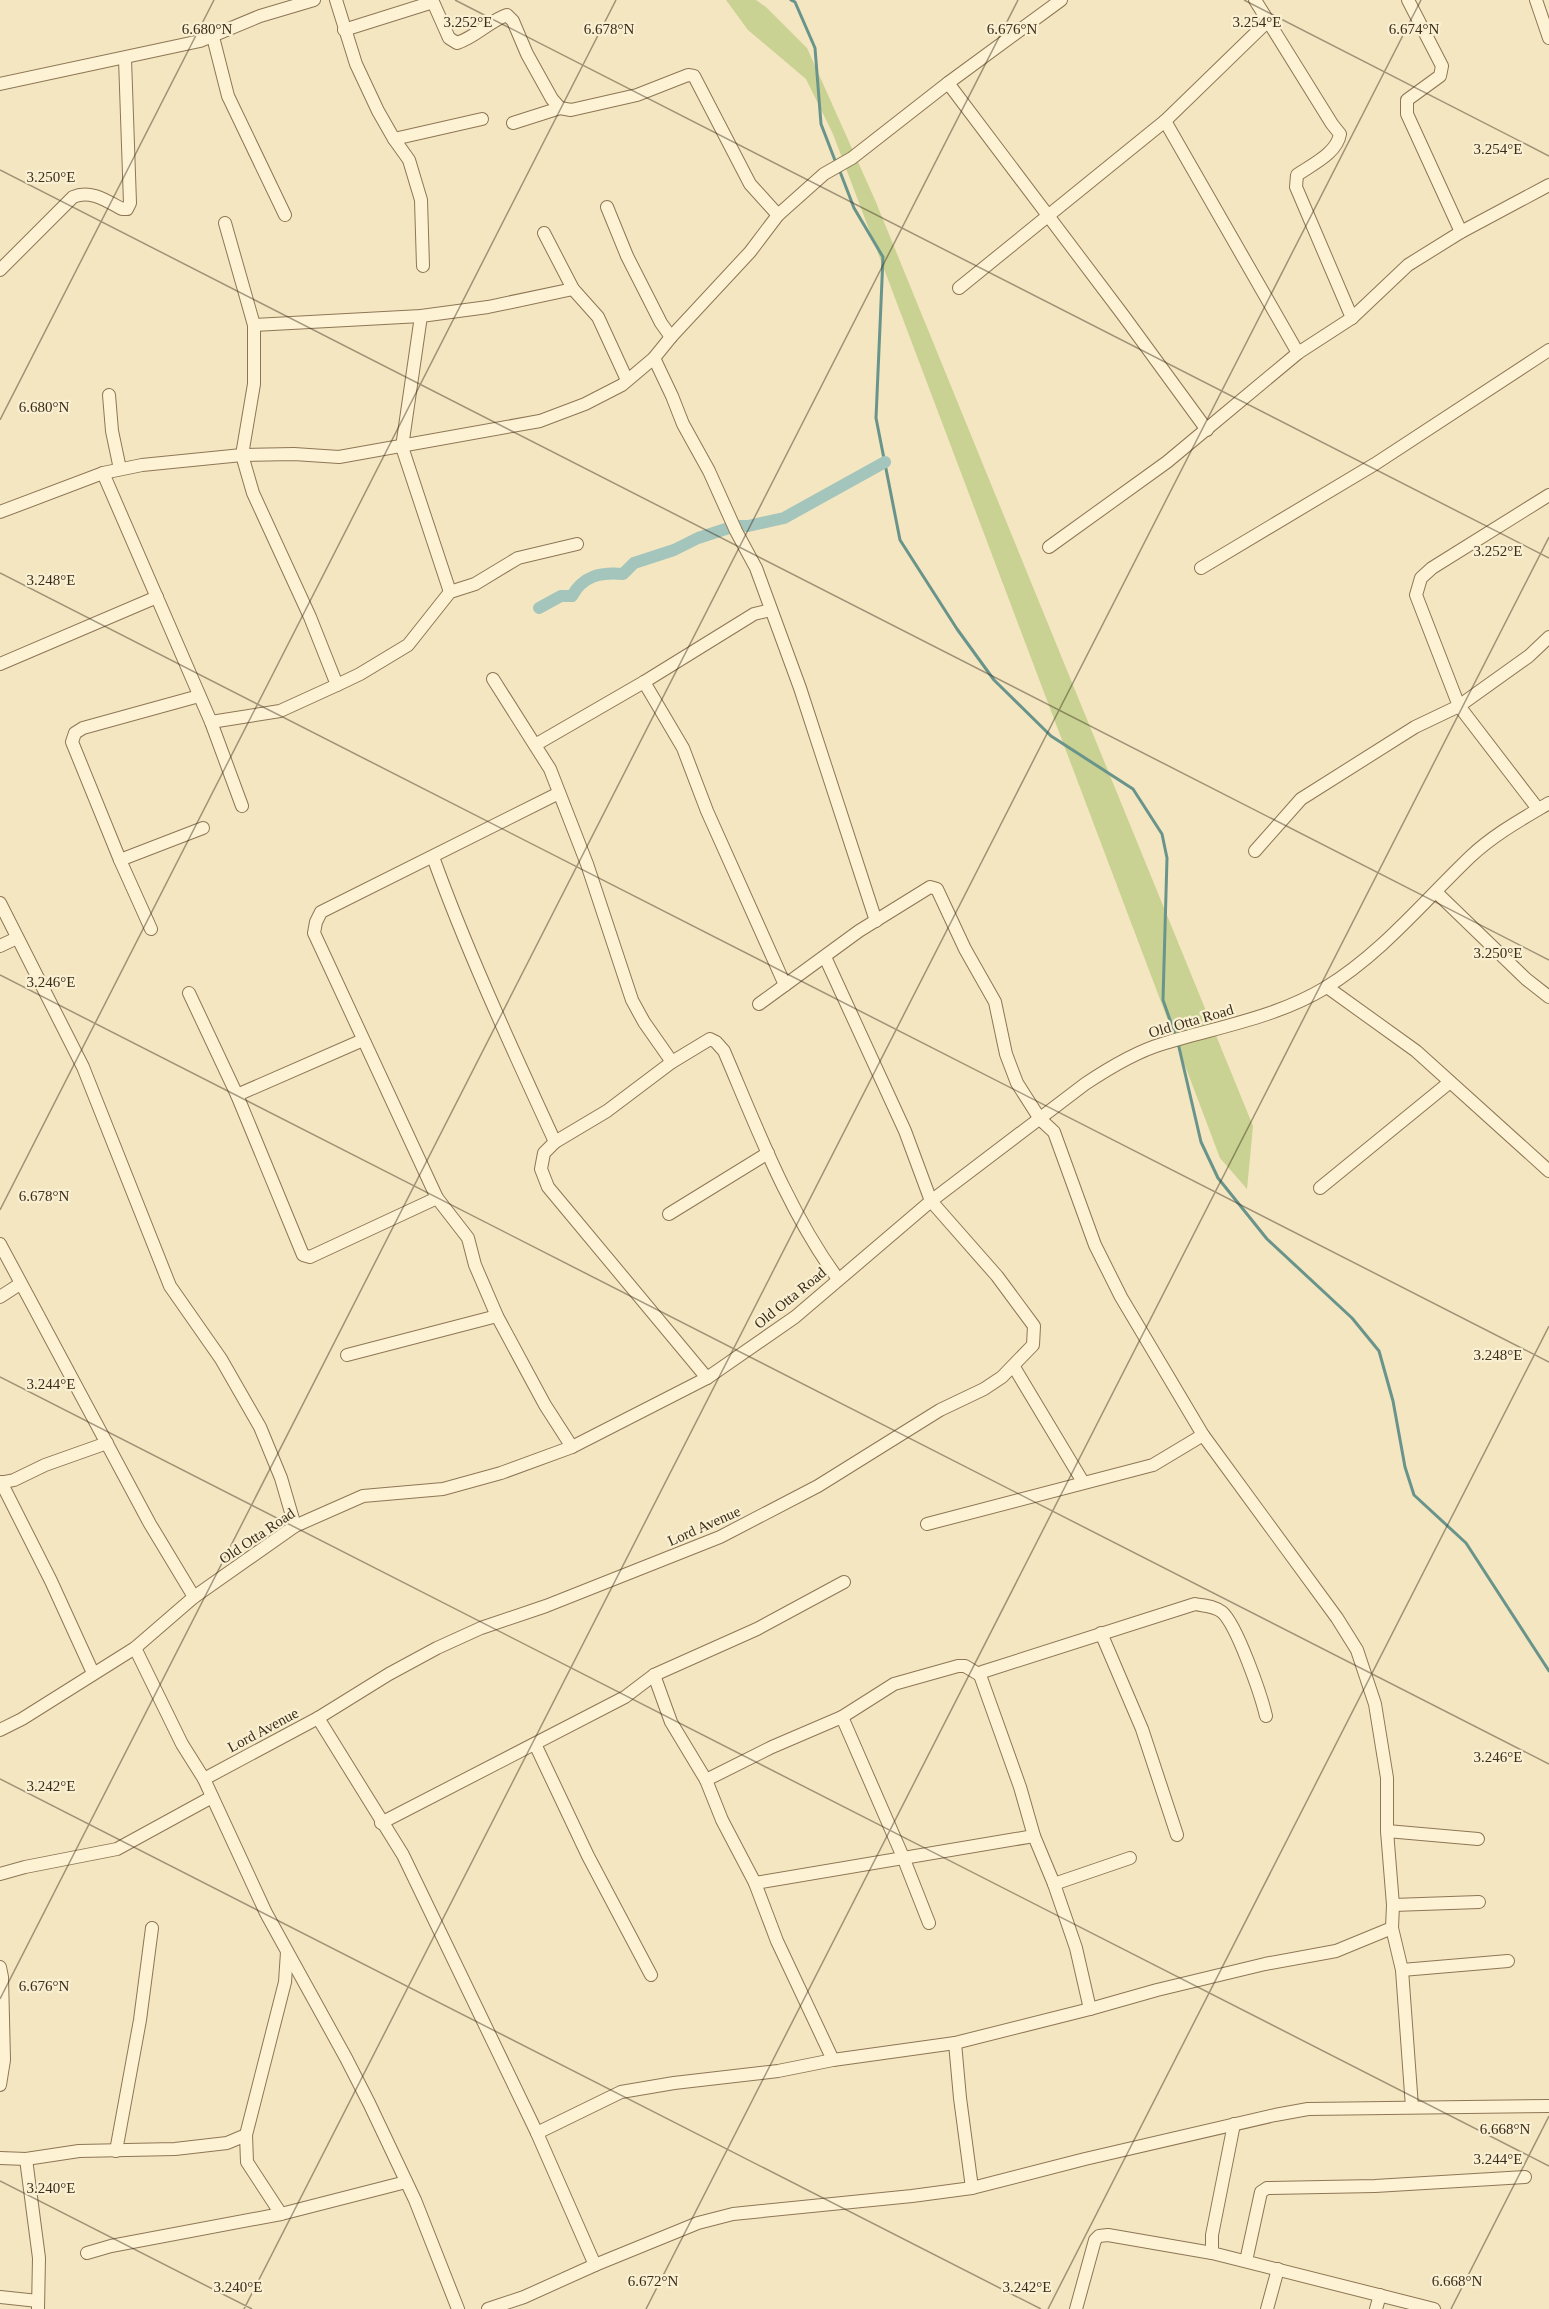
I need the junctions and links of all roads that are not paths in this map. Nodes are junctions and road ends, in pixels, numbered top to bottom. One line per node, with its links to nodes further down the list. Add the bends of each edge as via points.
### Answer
1 (314, 0): 9 (street, via 260,16)
2 (336, 0): 8 (street)
3 (1060, 0): 13 (street)
4 (1255, 0): 7 (street)
5 (1408, 0): 25 (street, via 1442,66 1440,76 1407,100 1407,114)
6 (1536, 0): 10 (street)
7 (1269, 20): 16 (street); 32 (street, via 1341,134 1334,149 1297,175 1296,187)
8 (344, 30): 14 (street, via 433,2 449,38 457,43 507,15); 18 (street, via 356,64)
9 (213, 38): 11 (street); 21 (street, via 228,96)
10 (1549, 38)
11 (125, 59): 12 (street); 28 (street, via 130,203 127,209 80,193)
12 (0, 84)
13 (948, 84): 22 (street, via 852,158 824,174); 23 (street)
14 (560, 108): 17 (street); 22 (street, via 589,107 694,76 750,184)
15 (482, 119): 18 (street)
16 (1165, 121): 23 (street); 36 (street)
17 (513, 123)
18 (394, 140): 27 (street, via 409,160 421,200)
19 (1549, 185): 25 (street)
20 (607, 207): 34 (street, via 627,256)
21 (285, 215)
22 (778, 215): 34 (street, via 750,252)
23 (1049, 215): 29 (street); 40 (street)
24 (225, 223): 33 (street)
25 (1461, 232): 32 (street, via 1408,265)
26 (544, 233): 30 (street)
27 (423, 266)
28 (0, 270)
29 (959, 288)
30 (573, 289): 31 (street, via 488,308); 38 (street, via 598,317)
31 (422, 316): 33 (street); 41 (street)
32 (1352, 318): 36 (street)
33 (254, 324): 42 (street, via 254,384)
34 (670, 337): 37 (street)
35 (1549, 350): 49 (street, via 1375,464)
36 (1298, 353): 40 (street)
37 (654, 358): 38 (street); 52 (street, via 682,424 756,568)
38 (627, 380): 41 (street, via 585,404 540,421)
39 (109, 395): 43 (street)
40 (1207, 430): 48 (street)
41 (402, 447): 42 (street, via 339,457); 50 (street)
42 (242, 455): 43 (street); 57 (street, via 253,493)
43 (120, 470): 44 (street)
44 (103, 473): 46 (street); 51 (street)
45 (1549, 495): 59 (street, via 1421,578 1416,595)
46 (0, 512)
47 (577, 544): 50 (street, via 518,558 475,584)
48 (1049, 547)
49 (1201, 568)
50 (450, 592): 57 (street, via 408,645)
51 (157, 597): 54 (street); 58 (street)
52 (771, 610): 56 (street, via 754,614); 72 (street)
53 (1549, 637): 59 (street)
54 (0, 664)
55 (493, 679): 61 (street)
56 (644, 682): 61 (street); 77 (street, via 683,748)
57 (337, 685): 60 (street, via 280,711)
58 (199, 696): 60 (street); 69 (street, via 75,733 72,742)
59 (1459, 706): 65 (street); 67 (street, via 1415,727 1301,799)
60 (211, 722): 64 (street)
61 (535, 745): 62 (street, via 550,769)
62 (558, 793): 68 (street); 83 (street, via 587,864 632,1000)
63 (1549, 803): 65 (street, Old Otta Road)
64 (242, 806)
65 (1538, 809): 70 (street, Old Otta Road, via 1485,844)
66 (203, 828): 69 (street)
67 (1255, 852)
68 (433, 857): 82 (street, via 321,912 316,922 314,933); 87 (street, via 499,1019)
69 (120, 861): 73 (street)
70 (1436, 892): 78 (street, Old Otta Road, via 1372,954); 80 (street)
71 (0, 903): 74 (street)
72 (876, 921): 76 (street); 86 (street, via 930,887 937,889 964,949 995,1002 1006,1054 1017,1083)
73 (151, 929)
74 (17, 938): 75 (street); 108 (street, via 83,1067 170,1286 221,1359 260,1427)
75 (0, 946)
76 (825, 957): 77 (street); 92 (street, via 905,1131)
77 (785, 985): 81 (street)
78 (1327, 987): 84 (street, via 1416,1051); 86 (street, Old Otta Road, via 1289,1006 1145,1050 1104,1071)
79 (189, 993): 85 (street)
80 (1549, 997)
81 (759, 1004)
82 (363, 1040): 85 (street); 91 (street)
83 (672, 1062): 87 (street, via 607,1112); 88 (street, via 710,1039 716,1042 724,1051)
84 (1450, 1082): 89 (street); 90 (street)
85 (237, 1095): 91 (street, via 306,1257)
86 (1040, 1119): 92 (street, Old Otta Road); 102 (street, via 1054,1132 1095,1245 1121,1297)
87 (555, 1142): 101 (street, via 544,1154 541,1169 548,1187)
88 (768, 1153): 93 (street); 95 (street, via 811,1241)
89 (1549, 1171)
90 (1320, 1188)
91 (437, 1198): 98 (street, via 468,1238)
92 (931, 1201): 95 (street, Old Otta Road); 100 (street, Lord Avenue, via 997,1276 1034,1326 1033,1345)
93 (669, 1214)
94 (0, 1244): 96 (street)
95 (838, 1279): 101 (street, Old Otta Road, via 795,1317)
96 (20, 1284): 97 (street); 103 (street)
97 (0, 1297)
98 (497, 1316): 99 (street); 104 (street)
99 (347, 1355)
100 (1014, 1367): 106 (street); 118 (street, Lord Avenue, via 984,1389 940,1410 818,1486 720,1537 481,1628 389,1674)
101 (707, 1378): 104 (street, Old Otta Road)
102 (1203, 1435): 106 (street, via 1153,1465); 125 (street, via 1357,1650 1377,1714 1387,1778)
103 (107, 1443): 105 (street); 110 (street)
104 (572, 1447): 108 (street, Old Otta Road, via 443,1489 363,1496)
105 (1, 1482): 113 (street)
106 (1083, 1482): 107 (street)
107 (927, 1524)
108 (295, 1526): 110 (street, Old Otta Road)
109 (844, 1582): 114 (street, via 757,1629)
110 (194, 1597): 112 (street, Old Otta Road)
111 (1101, 1633): 115 (street); 116 (street, via 1195,1604 1222,1612 1258,1686); 126 (street, via 1142,1729)
112 (135, 1648): 113 (street, Old Otta Road); 121 (street)
113 (93, 1673): 119 (street, Old Otta Road)
114 (654, 1675): 120 (street, via 625,1697); 122 (street, via 671,1722)
115 (980, 1675): 117 (street, via 957,1666 894,1684); 127 (street)
116 (1266, 1716)
117 (842, 1717): 122 (street); 129 (street)
118 (318, 1718): 121 (street, Lord Avenue); 124 (street)
119 (0, 1730)
120 (535, 1744): 124 (street); 143 (street)
121 (204, 1779): 123 (street)
122 (706, 1780): 132 (street)
123 (212, 1797): 131 (street, via 117,1849); 139 (street)
124 (381, 1823): 151 (street, via 403,1855)
125 (1387, 1831): 128 (street); 135 (street)
126 (1177, 1835)
127 (1034, 1836): 129 (street); 133 (street)
128 (1478, 1839)
129 (903, 1857): 132 (street); 136 (street)
130 (1130, 1858): 133 (street)
131 (0, 1874)
132 (755, 1883): 146 (street, via 777,1941)
133 (1054, 1884): 144 (street, via 1076,1948)
134 (1479, 1902): 135 (street)
135 (1393, 1905): 138 (street)
136 (929, 1923)
137 (152, 1928): 154 (street)
138 (1392, 1928): 142 (street); 144 (street, via 1336,1951 1265,1964)
139 (287, 1952): 152 (street, via 285,1982); 159 (street, via 346,2058)
140 (1508, 1960): 142 (street)
141 (0, 1967): 147 (street, via 4,2060)
142 (1402, 1970): 149 (street)
143 (651, 1976)
144 (1090, 2009): 145 (street)
145 (955, 2043): 146 (street); 160 (street)
146 (833, 2060): 151 (street, via 621,2092)
147 (0, 2085)
148 (1549, 2106): 149 (street)
149 (1412, 2107): 150 (street, via 1308,2109)
150 (1234, 2124): 160 (street); 163 (street, via 1212,2235)
151 (537, 2133): 165 (street)
152 (246, 2135): 153 (street); 157 (street)
153 (227, 2143): 154 (street); 157 (street)
154 (116, 2151): 156 (street, via 79,2151)
155 (0, 2158): 156 (street)
156 (26, 2159): 169 (street, via 39,2258)
157 (247, 2162): 161 (street)
158 (1525, 2177): 164 (street, via 1375,2186 1267,2187 1261,2192)
159 (406, 2182): 161 (street); 170 (street)
160 (972, 2188): 165 (street, via 733,2214 698,2223)
161 (282, 2214): 162 (street)
162 (87, 2253)
163 (1212, 2253): 164 (street); 172 (street, via 1099,2236)
164 (1246, 2261): 166 (street)
165 (595, 2265): 171 (street)
166 (1278, 2269): 167 (street); 173 (street)
167 (1380, 2295): 174 (street); 175 (street)
168 (0, 2297): 169 (street)
169 (38, 2305)
170 (458, 2309)
171 (488, 2309)
172 (1076, 2309)
173 (1267, 2309)
174 (1376, 2309)
175 (1434, 2309)

